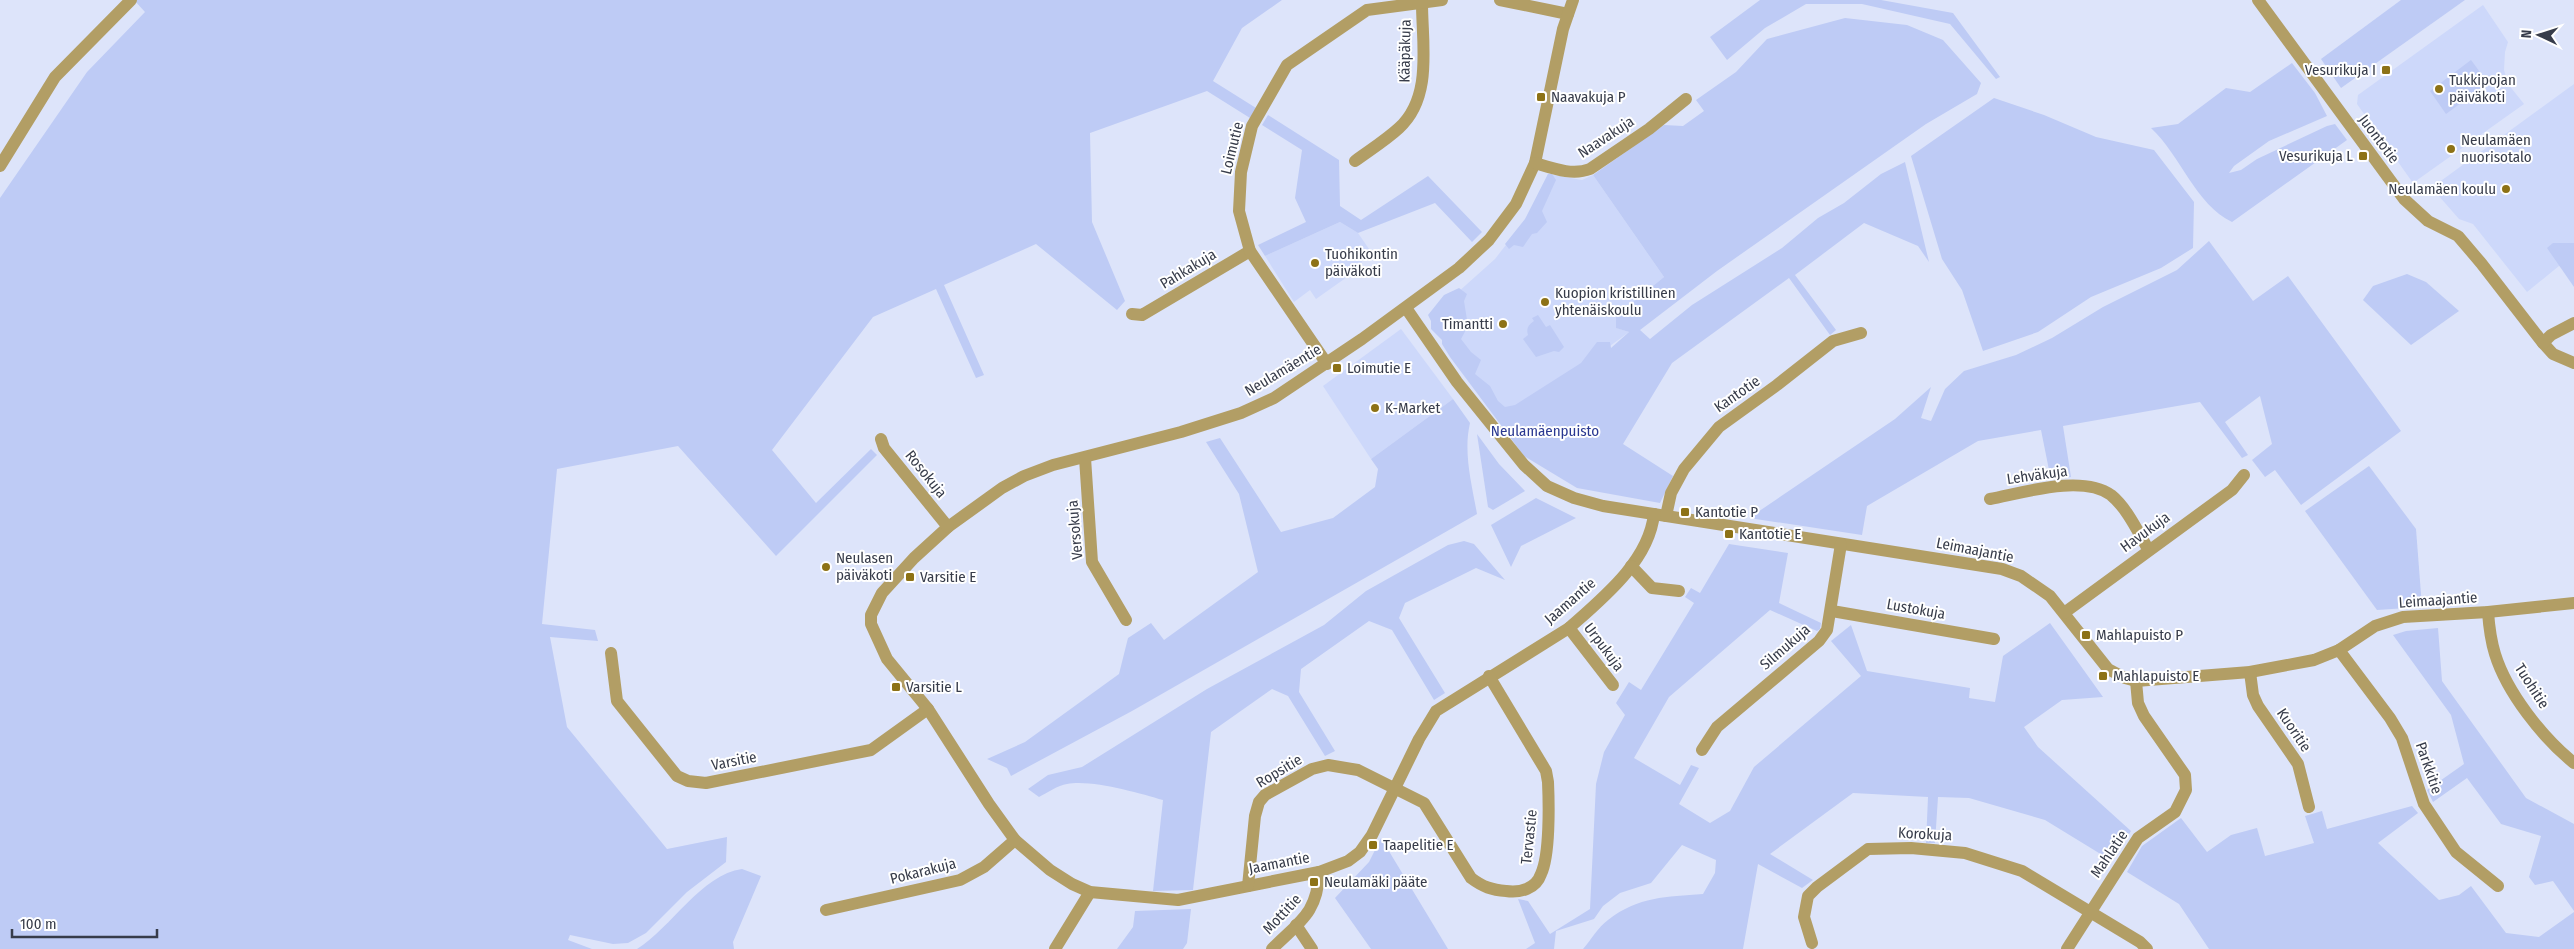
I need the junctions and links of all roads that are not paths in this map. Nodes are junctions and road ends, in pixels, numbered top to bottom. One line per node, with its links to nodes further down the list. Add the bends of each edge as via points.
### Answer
1 (131, 0): 11 (street, via 55,77)
2 (1442, 0): 6 (street, Loimutie)
3 (1500, 0): 7 (street)
4 (1573, 0): 7 (street, Neulamäentie)
5 (2258, 0): 17 (street, Juontotie, via 2404,199 2428,221 2458,236)
6 (1422, 3): 9 (street, Kääpäkuja, via 1423,81 1418,103 1400,128); 12 (street, Loimutie, via 1367,10 1287,65 1252,126 1241,172 1239,211)
7 (1568, 14): 10 (street, Neulamäentie)
8 (1686, 99): 10 (street, Naavakuja, via 1649,129 1583,172)
9 (1355, 160)
10 (1535, 163): 13 (street, Neulamäentie, via 1516,204 1489,240 1459,268)
11 (0, 166)
12 (1250, 251): 14 (street, Pahkakuja); 19 (street, Loimutie)
13 (1406, 308): 19 (street, Neulamäentie); 24 (street, Leimaajantie, via 1457,382 1524,465 1546,486 1604,506)
14 (1137, 315)
15 (2574, 323): 17 (street)
16 (1861, 333): 24 (street, Kantotie, via 1834,341 1719,427 1684,469)
17 (2543, 342): 18 (street, Juontotie, via 2558,356)
18 (2574, 363)
19 (1327, 364): 21 (street, Neulamäentie, via 1274,398 1241,413)
20 (882, 439): 25 (street, Rosokuja, via 884,448)
21 (1085, 458): 25 (street, Neulamäentie, via 1024,476); 34 (street, Versokuja, via 1092,562)
22 (2244, 475): 27 (street, Havukuja, via 2232,490)
23 (1990, 499): 27 (street, Lehväkuja, via 2056,486 2095,489 2110,495)
24 (1660, 515): 26 (street, Leimaajantie); 28 (street, Jaamantie)
25 (948, 527): 35 (street, Neulamäentie, via 882,592 873,609)
26 (1842, 544): 31 (street, Silmukuja); 33 (street, Leimaajantie, via 2002,569 2039,587)
27 (2148, 549): 33 (street, Havukuja)
28 (1632, 566): 29 (street, via 1652,588); 36 (street, Jaamantie)
29 (1679, 591)
30 (2574, 603): 32 (street, Leimaajantie)
31 (1832, 611): 37 (street, Lustokuja); 45 (street, Silmukuja, via 1827,630 1819,641 1717,727)
32 (2488, 612): 38 (street, Leimaajantie, via 2404,617 2388,621); 46 (street, Tuohitie, via 2495,655 2511,689 2554,746)
33 (2064, 613): 42 (street, Leimaajantie, via 2108,669)
34 (1126, 620)
35 (871, 624): 44 (street, Jaamantie, via 887,660)
36 (1569, 628): 41 (street, Jaamantie); 43 (street, Urpukuja)
37 (1994, 639)
38 (2339, 650): 40 (street, Leimaajantie, via 2314,660); 52 (street, Parkkitie, via 2402,738 2429,812 2456,852)
39 (611, 652): 44 (street, Varsitie, via 617,701 677,776 688,781 706,783 871,750)
40 (2250, 672): 42 (street, Leimaajantie); 48 (street, Kuoritie, via 2258,706 2298,764)
41 (1489, 676): 47 (street, Jaamantie, via 1436,711); 47 (street, Tervastie, via 1546,771 1549,795 1541,876 1520,893 1490,889 1480,884 1471,878 1424,803)
42 (2136, 681): 55 (street, Mahlatie, via 2141,710 2186,775 2186,790 2175,812 2138,838)
43 (1613, 685)
44 (928, 709): 49 (street, Jaamantie)
45 (1702, 750)
46 (2574, 763)
47 (1394, 789): 50 (street, Jaamantie, via 1360,852 1348,861); 51 (street, Ropsitie, via 1358,770 1328,765 1312,769 1266,795 1259,802 1255,816)
48 (2309, 807)
49 (1015, 840): 53 (street, Jaamantie, via 1050,870); 54 (street, Pokarakuja, via 984,867 960,880)
50 (1320, 872): 51 (street, Jaamantie); 56 (street, Mottitie, via 1312,910)
51 (1248, 886): 53 (street, Jaamantie, via 1178,900)
52 (2498, 886)
53 (1090, 892): 58 (street)
54 (826, 910)
55 (2090, 912): 57 (street, Korokuja, via 2022,871 1991,860 1965,853 1911,848 1868,849 1808,896 1804,917); 61 (street, Mahlatie); 62 (street, Korokuja, via 2140,942)
56 (1296, 925): 59 (street, Mottitie); 60 (street)
57 (1812, 943)
58 (1055, 949)
59 (1272, 949)
60 (1312, 949)
61 (2067, 949)
62 (2146, 949)

